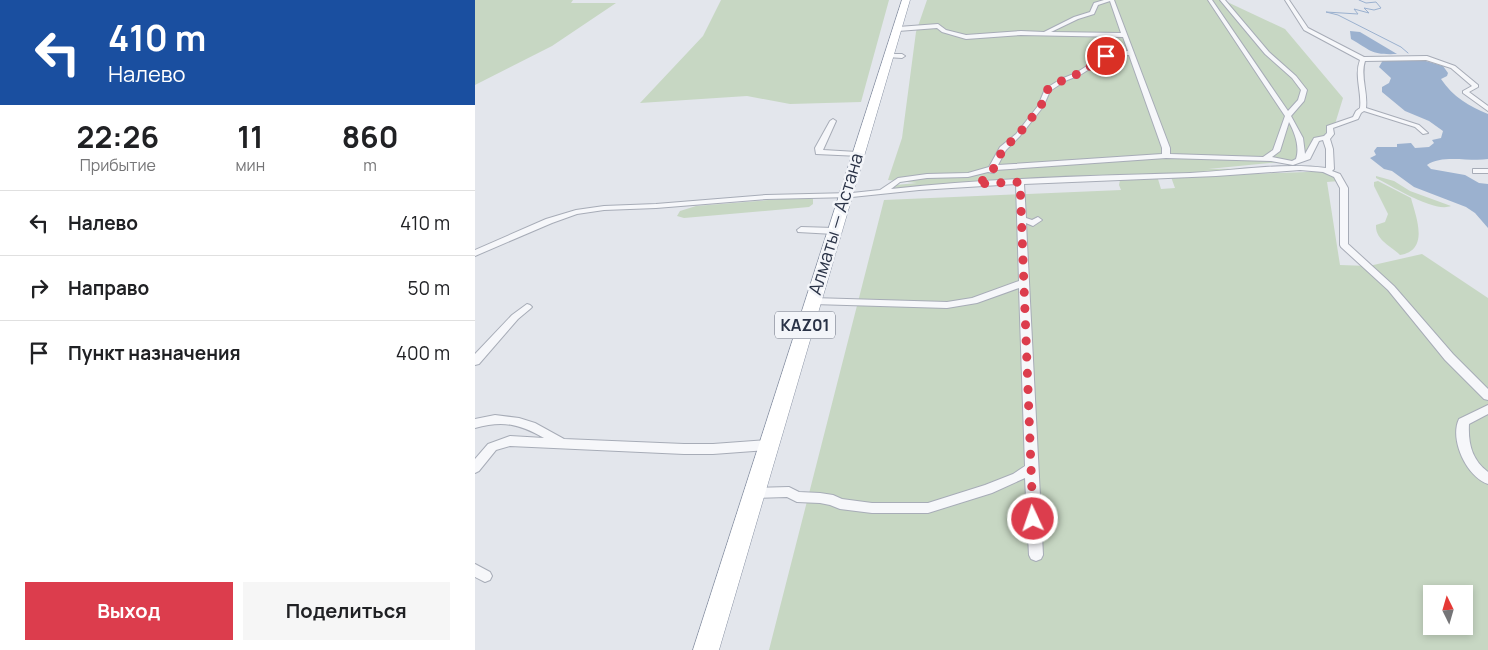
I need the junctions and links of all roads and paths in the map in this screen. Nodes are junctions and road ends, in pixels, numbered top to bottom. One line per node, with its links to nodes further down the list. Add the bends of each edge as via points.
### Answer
1 (906, 0): 6 (highway, Алматы — Астана / KАZ01)
2 (1110, 0): 7 (street, via 1096,4 1092,12 1053,30); 8 (street)
3 (1210, 0): 13 (street)
4 (1222, 0): 13 (street, via 1304,90 1303,99)
5 (1287, 0): 10 (street, via 1306,29)
6 (897, 29): 7 (street, via 941,26 947,32 966,37); 19 (highway, Алматы — Астана / KАZ01, via 896,56)
7 (1036, 33): 8 (street)
8 (1124, 35): 9 (street)
9 (1132, 53): 20 (street, via 1166,148); 23 (street, via 1109,54 1047,90 1041,106 1003,149)
10 (1363, 58): 11 (street, via 1359,71); 12 (street, via 1416,57 1449,65 1476,86 1465,92)
11 (1363, 109): 15 (street, via 1417,126); 16 (street, via 1356,118 1329,127 1331,134)
12 (1488, 109)
13 (1288, 116): 21 (street, via 1279,135 1277,150); 22 (street, via 1300,140 1301,156)
14 (833, 121): 17 (street)
15 (1425, 133)
16 (1326, 138): 22 (street, via 1316,140 1307,157); 24 (street)
17 (819, 152): 18 (street); 19 (street)
18 (808, 154)
19 (857, 154): 30 (highway, Алматы — Астана / KАZ01)
20 (1166, 156): 21 (street); 23 (street)
21 (1264, 159): 22 (street)
22 (1297, 164): 24 (street); 27 (street)
23 (994, 168): 28 (street); 29 (street, via 968,175 898,180)
24 (1328, 171): 40 (street, via 1337,176 1344,188 1344,245 1391,288 1449,357)
25 (1476, 171): 26 (street)
26 (1488, 171)
27 (1020, 182): 28 (street); 31 (street)
28 (976, 184): 29 (street)
29 (883, 192): 30 (street)
30 (845, 196): 34 (highway, Алматы — Астана / KАZ01); 35 (street, via 766,197 584,210 549,221)
31 (1023, 220): 32 (street, via 1033,223); 36 (street)
32 (1038, 220)
33 (801, 230): 34 (street)
34 (834, 231): 37 (highway, Алматы — Астана / KАZ01)
35 (475, 253)
36 (1023, 283): 37 (street, via 974,300 935,306); 46 (street)
37 (813, 301): 44 (highway, Алматы — Астана / KАZ01)
38 (527, 307): 39 (street)
39 (475, 361)
40 (1488, 396)
41 (1488, 409): 47 (street, via 1463,422 1462,433 1468,460)
42 (475, 424): 43 (street, via 488,419 505,419 543,432)
43 (560, 442): 44 (street, via 684,449); 45 (street, via 503,442 492,447)
44 (768, 445): 48 (highway, Алматы — Астана / KАZ01)
45 (475, 468)
46 (1031, 468): 48 (street, via 987,489 928,508 872,508 789,492); 49 (street)
47 (1488, 479)
48 (754, 493): 50 (highway, Алматы — Астана / KАZ01)
49 (1036, 555)
50 (706, 650)

